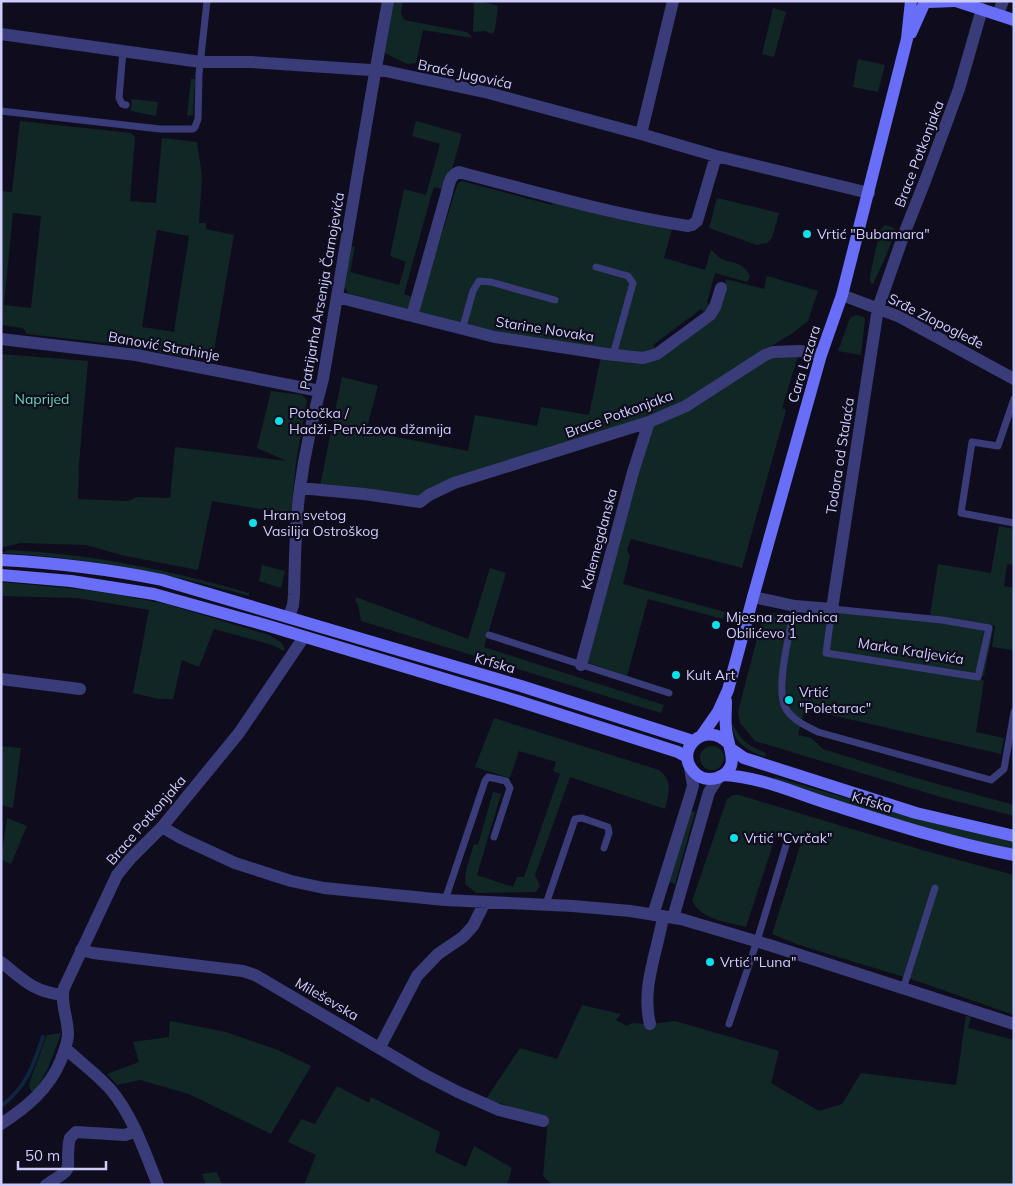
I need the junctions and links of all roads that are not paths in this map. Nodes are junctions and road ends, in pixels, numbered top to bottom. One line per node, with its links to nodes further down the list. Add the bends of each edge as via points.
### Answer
1 (207, 1): 14 (lane)
2 (388, 1): 15 (street, Patrijarha Arsenija Čarnojevića)
3 (673, 1): 18 (street)
4 (911, 1): 12 (main road, Cara Lazara)
5 (955, 1): 7 (main road); 8 (main road)
6 (1003, 1): 9 (street)
7 (925, 2): 12 (main road, Cara Lazara)
8 (982, 9): 9 (main road); 26 (street, Brace Potkonjaka, via 959,89)
9 (998, 14): 10 (main road)
10 (1014, 20)
11 (1, 34): 13 (street, Braće Jugovića)
12 (907, 40): 20 (main road, Cara Lazara)
13 (123, 51): 14 (street, Braće Jugovića); 16 (lane, via 119,98)
14 (201, 62): 15 (street, Braće Jugovića); 17 (lane, via 198,119 193,129 160,129)
15 (375, 70): 18 (street, Braće Jugovića, via 489,93); 24 (street, Patrijarha Arsenija Čarnojevića)
16 (126, 105)
17 (1, 111)
18 (641, 134): 19 (street, Braće Jugovića)
19 (716, 156): 20 (street, Braće Jugovića); 27 (street, via 697,221 688,226 599,208 459,172 453,175)
20 (868, 193): 23 (main road, Cara Lazara)
21 (596, 267): 30 (lane, via 628,276 633,283)
22 (721, 288): 30 (street, Starine Novaka, via 710,315 657,354 643,358)
23 (842, 295): 26 (street, Srđe Zlopogleđe); 31 (main road, Cara Lazara)
24 (337, 297): 27 (street, Starine Novaka); 33 (street, Patrijarha Arsenija Čarnojevića)
25 (555, 300): 28 (lane, via 479,281)
26 (878, 308): 32 (street, Srđe Zlopogleđe, via 931,333); 42 (street, Todora od Stalaća)
27 (412, 316): 28 (street, Starine Novaka)
28 (462, 330): 30 (street, Starine Novaka)
29 (1, 339): 33 (street, Banović Strahinje, via 154,358)
30 (613, 355)
31 (821, 355): 35 (street, Brace Potkonjaka, via 782,351 765,356 686,406); 40 (main road, Cara Lazara)
32 (1014, 380)
33 (320, 390): 36 (street, Patrijarha Arsenija Čarnojevića)
34 (1014, 399): 37 (lane, via 998,446 972,442 961,513)
35 (649, 422): 36 (street, Brace Potkonjaka, via 454,483 420,502); 48 (street, Kalemegdanska)
36 (300, 488): 43 (street, Patrijarha Arsenija Čarnojevića, via 294,595)
37 (1014, 523)
38 (1, 560): 43 (main road, Krfska, via 117,570)
39 (1, 575): 44 (main road, via 71,581 154,594)
40 (752, 597): 41 (street, Marka Kraljevića); 52 (main road, Cara Lazara)
41 (795, 606): 42 (street, Marka Kraljevića); 53 (lane, via 781,687 790,713 800,723 818,732 991,780 1004,769)
42 (832, 609): 42 (lane, Marka Kraljevića, via 826,653 978,676 989,628)
43 (289, 617): 54 (main road, Krfska)
44 (269, 626): 46 (main road); 47 (street, via 291,644)
45 (489, 635): 48 (lane)
46 (304, 637): 47 (street, Brace Potkonjaka); 56 (main road, via 678,752)
47 (289, 660): 58 (street, Brace Potkonjaka, via 239,732)
48 (581, 665): 51 (lane)
49 (1, 679): 50 (street)
50 (80, 689)
51 (669, 693)
52 (726, 697): 54 (main road, Cara Lazara); 55 (main road, Cara Lazara, via 726,729)
53 (1014, 712)
54 (697, 738): 55 (main road, via 714,734); 56 (main road, via 688,752)
55 (730, 746): 57 (main road, via 730,765); 59 (main road, Krfska, via 744,758 916,813)
56 (689, 762): 57 (main road, via 698,776 708,779); 68 (street, via 693,785)
57 (721, 776): 63 (main road, Krfska, via 762,781 883,821); 68 (street, via 709,792)
58 (162, 827): 65 (street, via 235,863 291,880 349,891); 70 (street, Brace Potkonjaka, via 116,875)
59 (1014, 836)
60 (494, 837): 65 (lane, via 510,788 506,782 488,777)
61 (787, 842): 69 (lane)
62 (604, 848): 67 (lane, via 608,827 582,818 575,819)
63 (1014, 855)
64 (935, 888): 72 (lane)
65 (446, 900): 66 (street)
66 (485, 902): 67 (street); 77 (street, via 473,926 463,937 438,954 417,976)
67 (546, 904): 68 (street)
68 (663, 916): 69 (street); 74 (street, via 648,982 646,1002)
69 (757, 941): 72 (street); 75 (lane)
70 (81, 950): 73 (street, Brace Potkonjaka); 77 (street, Mileševska, via 243,971)
71 (1, 962): 73 (street, via 40,991)
72 (903, 989): 76 (street)
73 (62, 995): 78 (street, via 68,1033)
74 (650, 1024)
75 (729, 1024)
76 (1014, 1024)
77 (380, 1047): 79 (street, Mileševska, via 458,1092 499,1110)
78 (66, 1048): 80 (street, via 55,1072 38,1095); 81 (street, via 111,1090)
79 (542, 1122)
80 (1, 1124)
81 (136, 1131): 82 (street, via 125,1135 76,1132 69,1142 69,1168); 83 (street)
82 (46, 1185)
83 (158, 1185)

